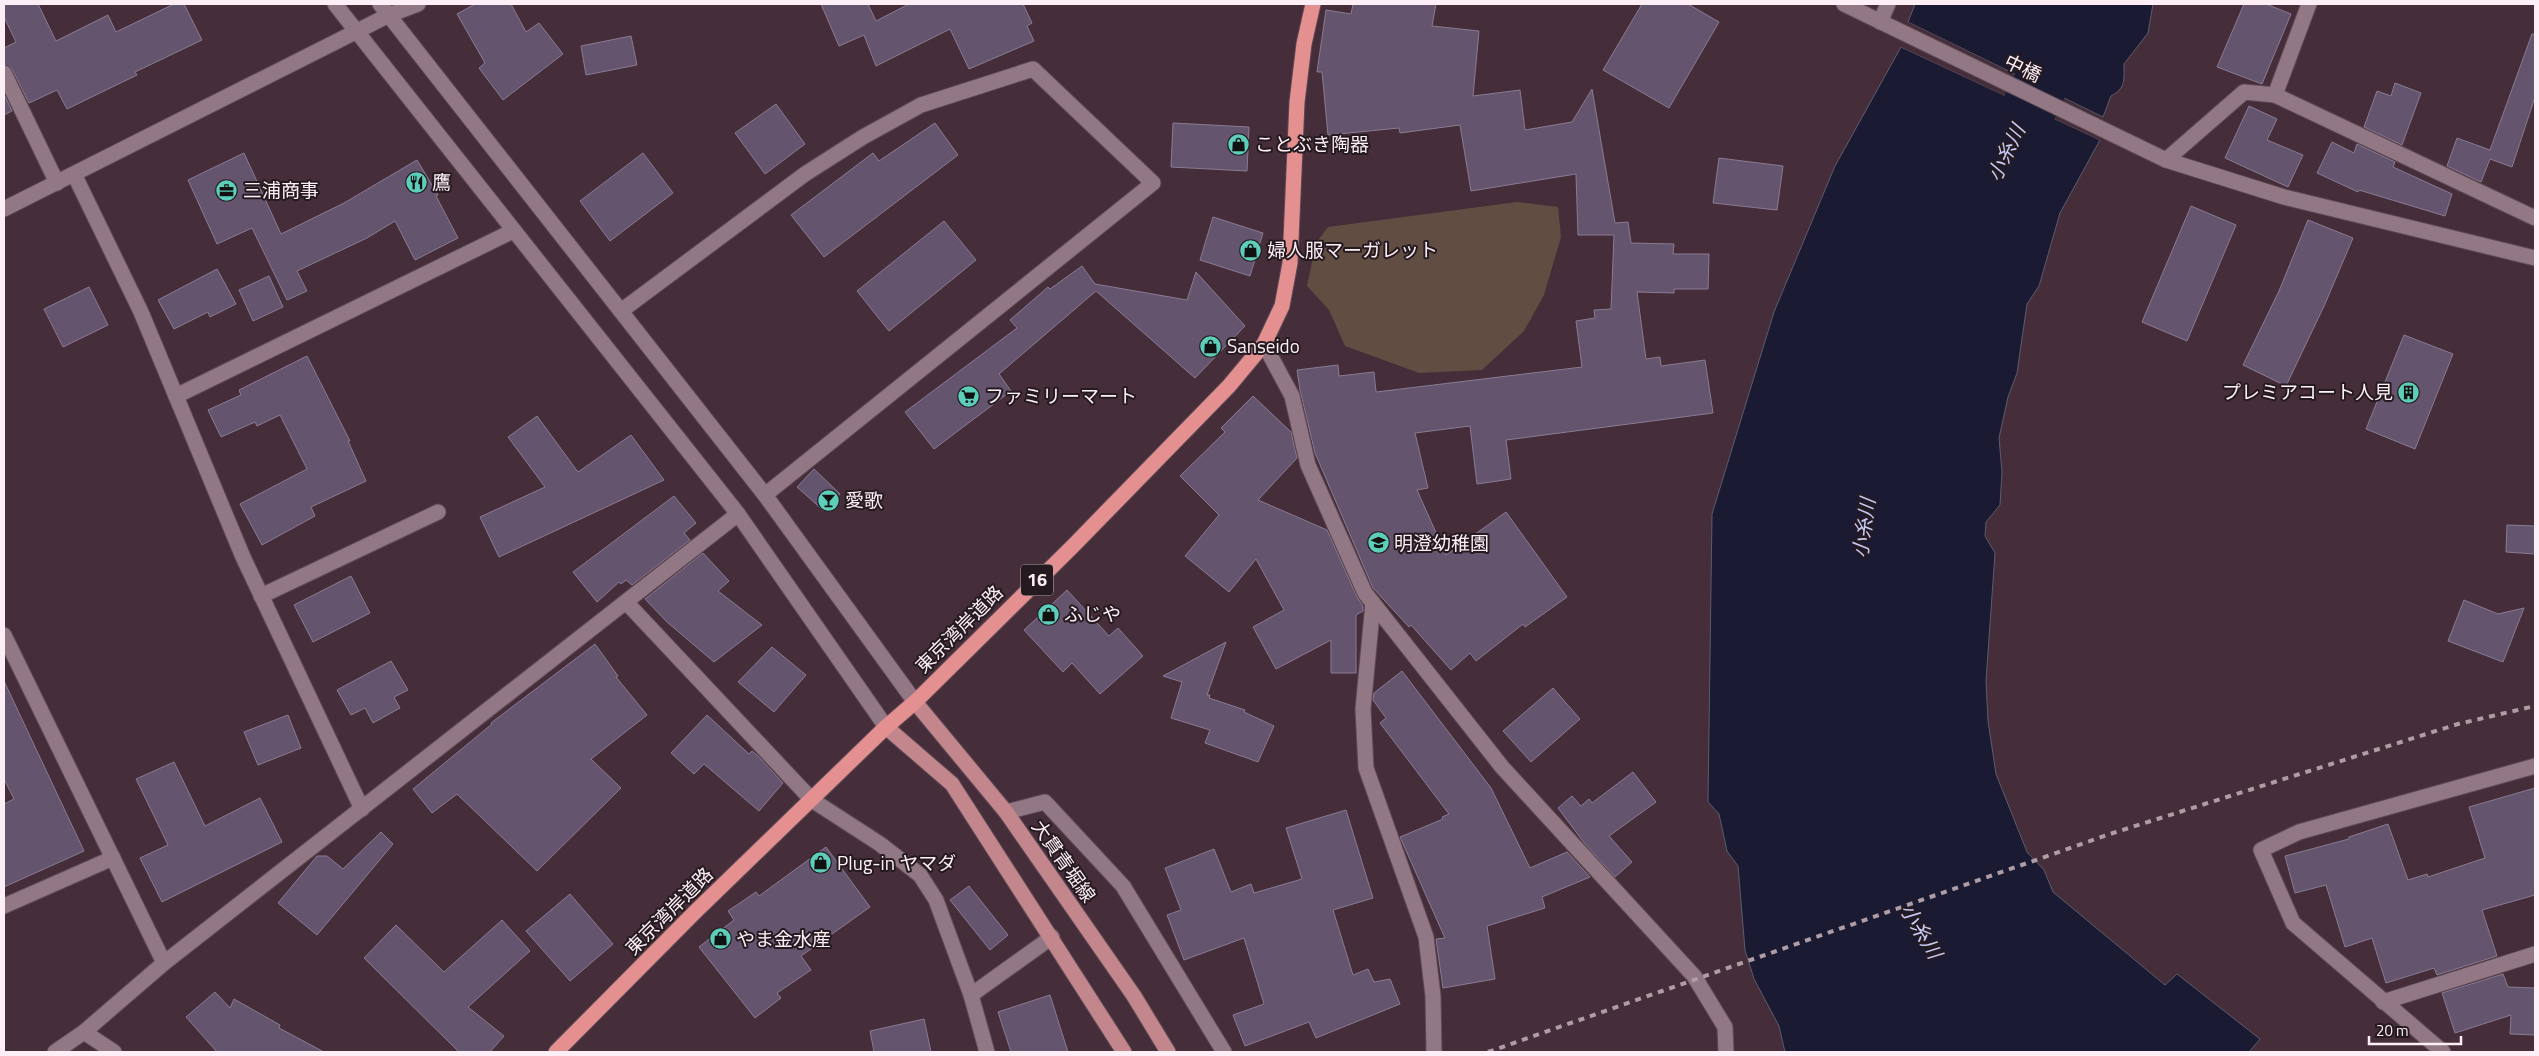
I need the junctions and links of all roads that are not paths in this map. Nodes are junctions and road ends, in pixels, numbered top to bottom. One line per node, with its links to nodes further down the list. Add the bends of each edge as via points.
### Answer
1 (335, 4): 9 (street)
2 (418, 4): 7 (street)
3 (1313, 4): 20 (highway, 東京湾岸道路 / 16, via 1297,102 1290,263 1282,306)
4 (1844, 4): 8 (street, 中橋)
5 (1888, 4): 8 (street)
6 (2309, 4): 11 (street)
7 (385, 10): 9 (street); 19 (street)
8 (1884, 24): 12 (street, 中橋)
9 (356, 32): 13 (street); 17 (street)
10 (4, 73): 14 (street)
11 (2275, 95): 12 (street, via 2244,92); 16 (street)
12 (2166, 160): 18 (street, 中橋, via 2284,198)
13 (74, 174): 14 (street); 21 (street, via 141,312)
14 (57, 183): 15 (street)
15 (4, 209)
16 (2535, 218)
17 (513, 231): 21 (street); 24 (street)
18 (2535, 258)
19 (621, 311): 22 (street); 22 (street, via 805,174 863,137 921,105 1033,69 1153,183)
20 (1264, 344): 27 (street, via 1292,396 1308,465 1365,593); 29 (highway, 東京湾岸道路 / 16, via 1223,393)
21 (176, 396): 25 (street)
22 (765, 495): 29 (street)
23 (438, 512): 25 (street)
24 (738, 514): 26 (street); 30 (street)
25 (261, 596): 33 (street)
26 (626, 602): 32 (street); 33 (street)
27 (1373, 603): 50 (street, via 1363,709 1366,768 1426,937 1433,996); 51 (street, via 1502,767 1694,976 1725,1027)
28 (4, 635): 35 (street)
29 (915, 702): 30 (highway, 東京湾岸道路 / 16); 34 (main road, 大貫青堀線)
30 (886, 727): 32 (highway, 東京湾岸道路 / 16); 37 (main road, via 952,784)
31 (2535, 766): 41 (street, via 2299,832 2261,850 2293,922)
32 (812, 800): 40 (street, via 880,844 920,875 936,900); 45 (highway, 東京湾岸道路 / 16, via 694,912)
33 (362, 809): 39 (street)
34 (1006, 812): 48 (main road, 大貫青堀線, via 1134,996); 49 (street, via 1044,802 1123,886)
35 (113, 858): 36 (street); 39 (street)
36 (4, 906)
37 (1052, 937): 40 (street); 47 (main road)
38 (2535, 954): 41 (street)
39 (164, 962): 42 (street)
40 (971, 995): 46 (street)
41 (2383, 1002): 52 (street)
42 (84, 1032): 43 (street); 44 (street)
43 (55, 1052)
44 (114, 1052)
45 (556, 1052)
46 (987, 1052)
47 (1124, 1052)
48 (1168, 1052)
49 (1224, 1052)
50 (1434, 1052)
51 (1726, 1052)
52 (2443, 1052)

